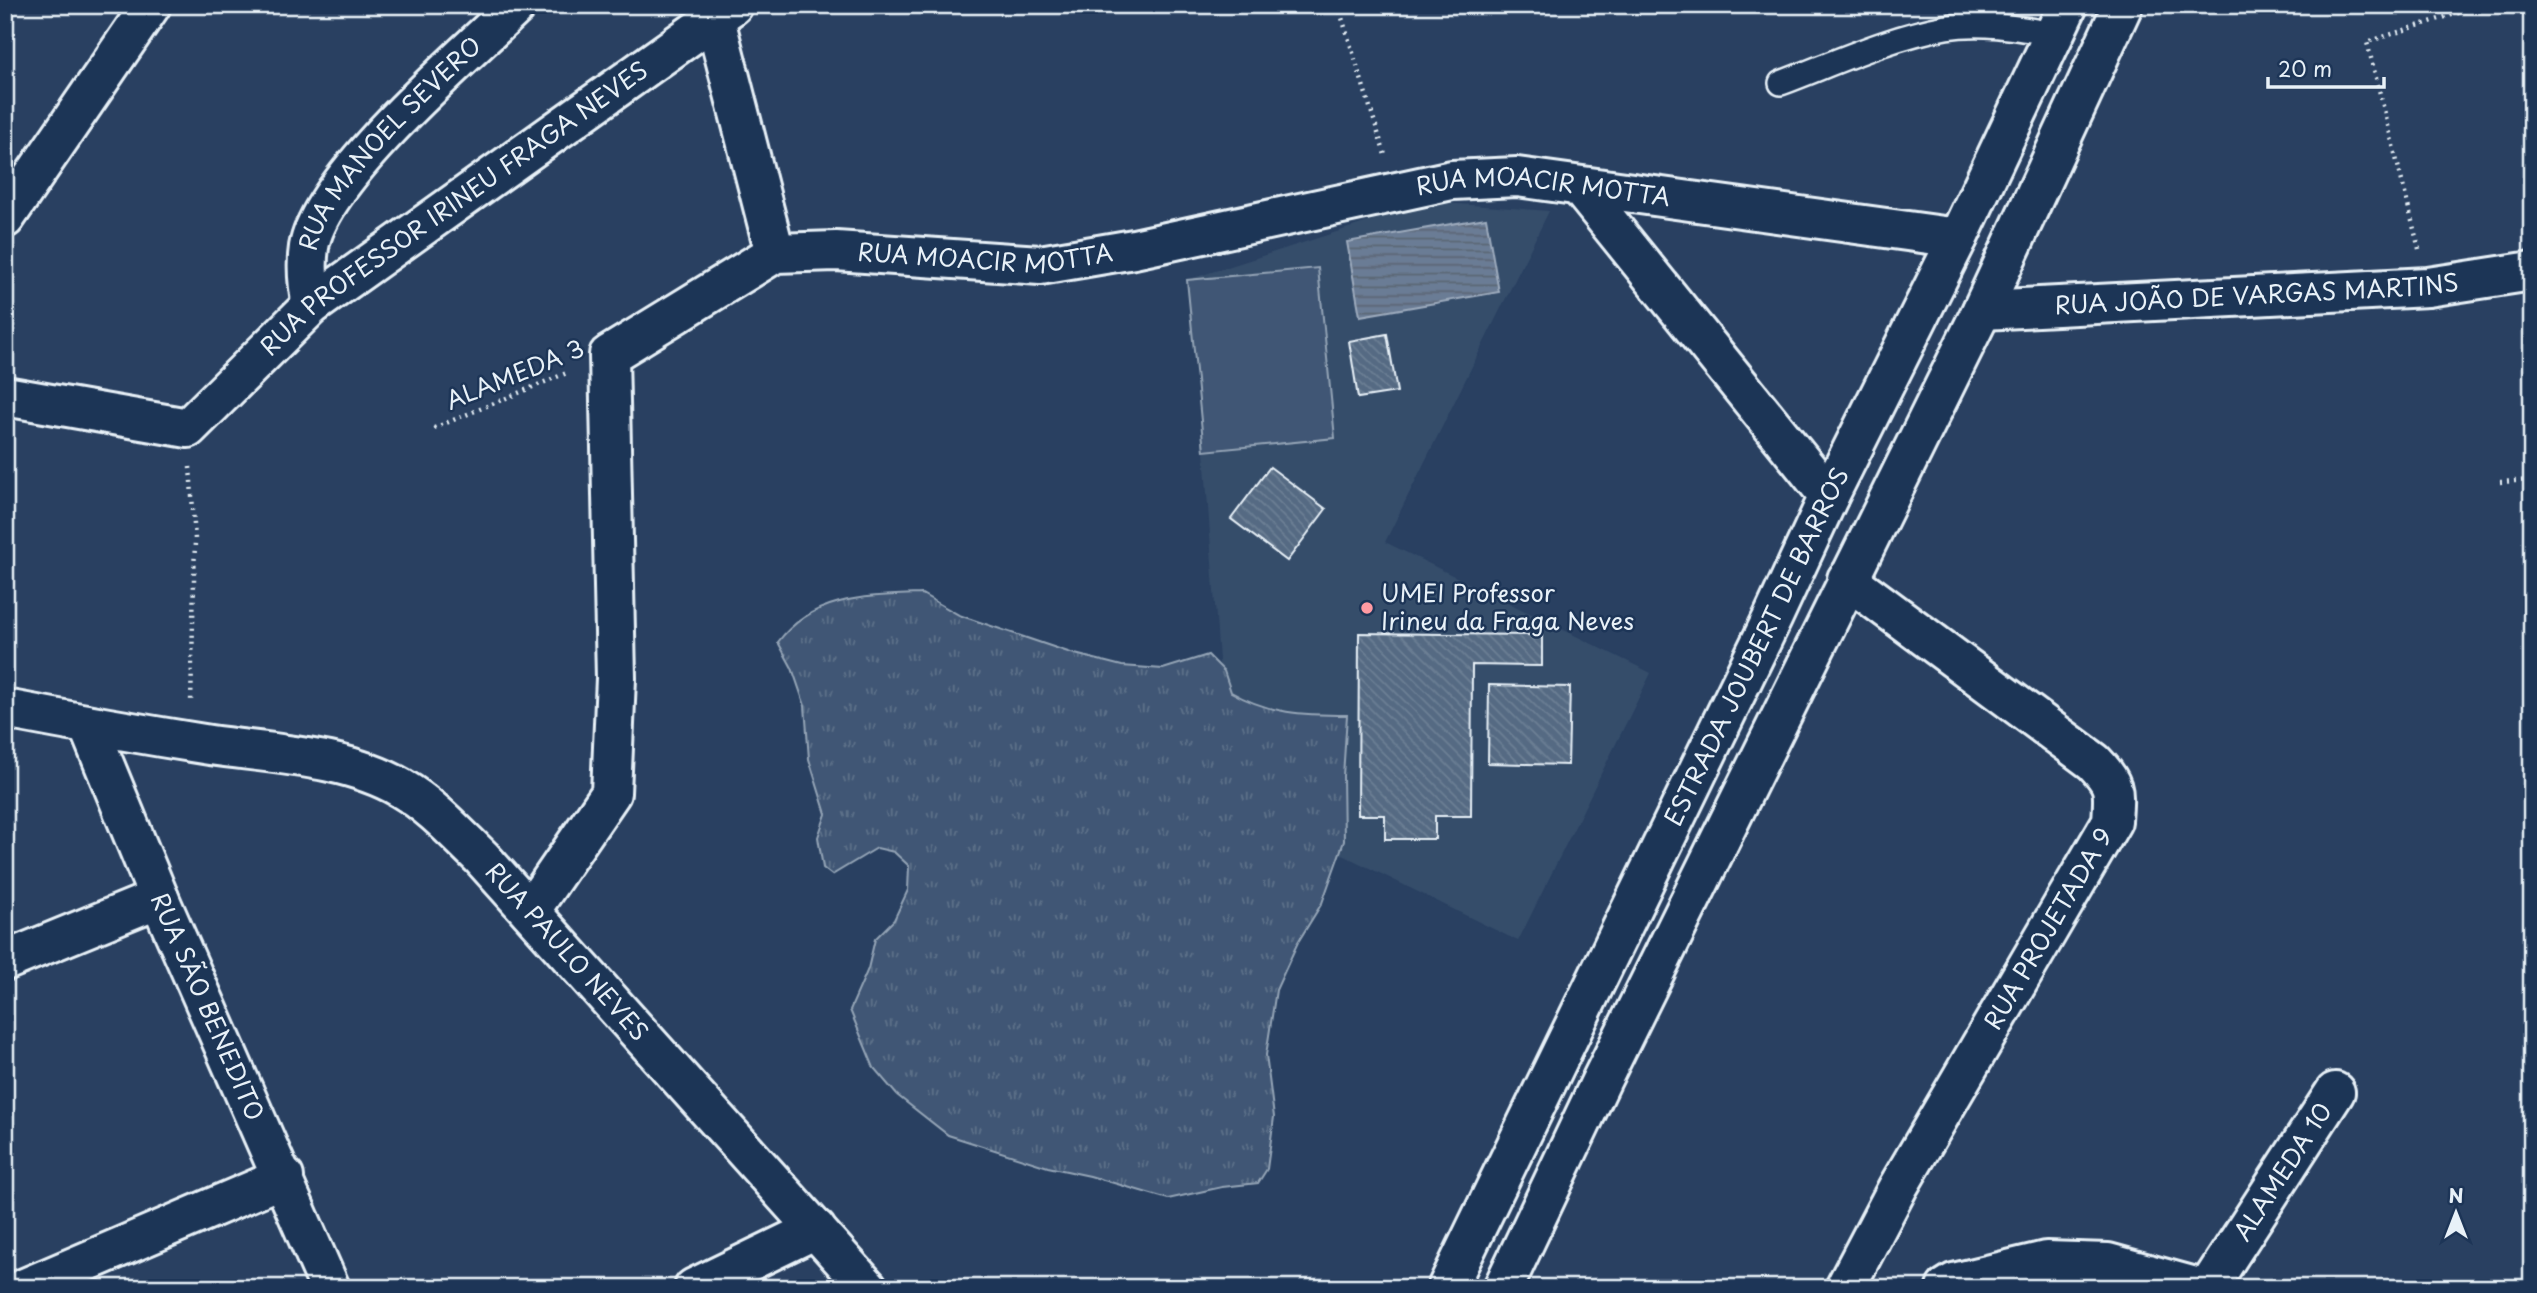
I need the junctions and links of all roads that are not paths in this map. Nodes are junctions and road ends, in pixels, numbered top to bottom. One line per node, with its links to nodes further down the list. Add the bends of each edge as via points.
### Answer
1 (152, 5): 8 (street)
2 (517, 5): 12 (street, RUA MANOEL SEVERO, via 367,151 331,198 309,244 307,276)
3 (2123, 5): 13 (street, ESTRADA JOUBERT DE BARROS)
4 (724, 12): 10 (street); 12 (street, RUA PROFESSOR IRINEU FRAGA NEVES)
5 (2061, 20): 6 (lane, via 1946,27); 9 (street, ESTRADA JOUBERT DE BARROS)
6 (1781, 83)
7 (1579, 186): 9 (street, RUA MOACIR MOTTA); 10 (street, RUA MOACIR MOTTA, via 1517,177 1452,180 1135,249 1040,265 836,251); 15 (street)
8 (5, 218)
9 (1958, 238): 15 (street, ESTRADA JOUBERT DE BARROS)
10 (775, 253): 20 (street, RUA MOACIR MOTTA, via 609,355 616,678 611,793)
11 (2532, 271): 13 (street, RUA JOÃO DE VARGAS MARTINS, via 2428,287)
12 (312, 305): 14 (street, RUA PROFESSOR IRINEU FRAGA NEVES, via 188,428)
13 (1982, 310): 16 (street, ESTRADA JOUBERT DE BARROS)
14 (5, 396)
15 (1829, 496): 29 (street, ESTRADA JOUBERT DE BARROS)
16 (1847, 579): 30 (street, ESTRADA JOUBERT DE BARROS); 31 (street, RUA PROJETADA 9, via 2094,762 2111,779 2113,799 2112,821 1898,1187)
17 (5, 709): 18 (street, RUA PAULO NEVES)
18 (88, 725): 19 (street, RUA SÃO BENEDITO); 20 (street, RUA PAULO NEVES, via 307,759 356,770 400,788 437,814)
19 (159, 898): 21 (street); 23 (street, RUA SÃO BENEDITO)
20 (530, 911): 24 (street, RUA PAULO NEVES)
21 (5, 961)
22 (2335, 1092): 34 (street, ALAMEDA 10)
23 (284, 1177): 25 (street); 26 (street, RUA SÃO BENEDITO)
24 (816, 1229): 27 (street); 28 (street, RUA PAULO NEVES)
25 (25, 1288)
26 (330, 1288)
27 (694, 1288)
28 (867, 1288)
29 (1447, 1288)
30 (1503, 1288)
31 (1845, 1288)
32 (1946, 1288): 33 (street, via 2046,1261 2108,1263)
33 (2199, 1288)
34 (2208, 1288)

